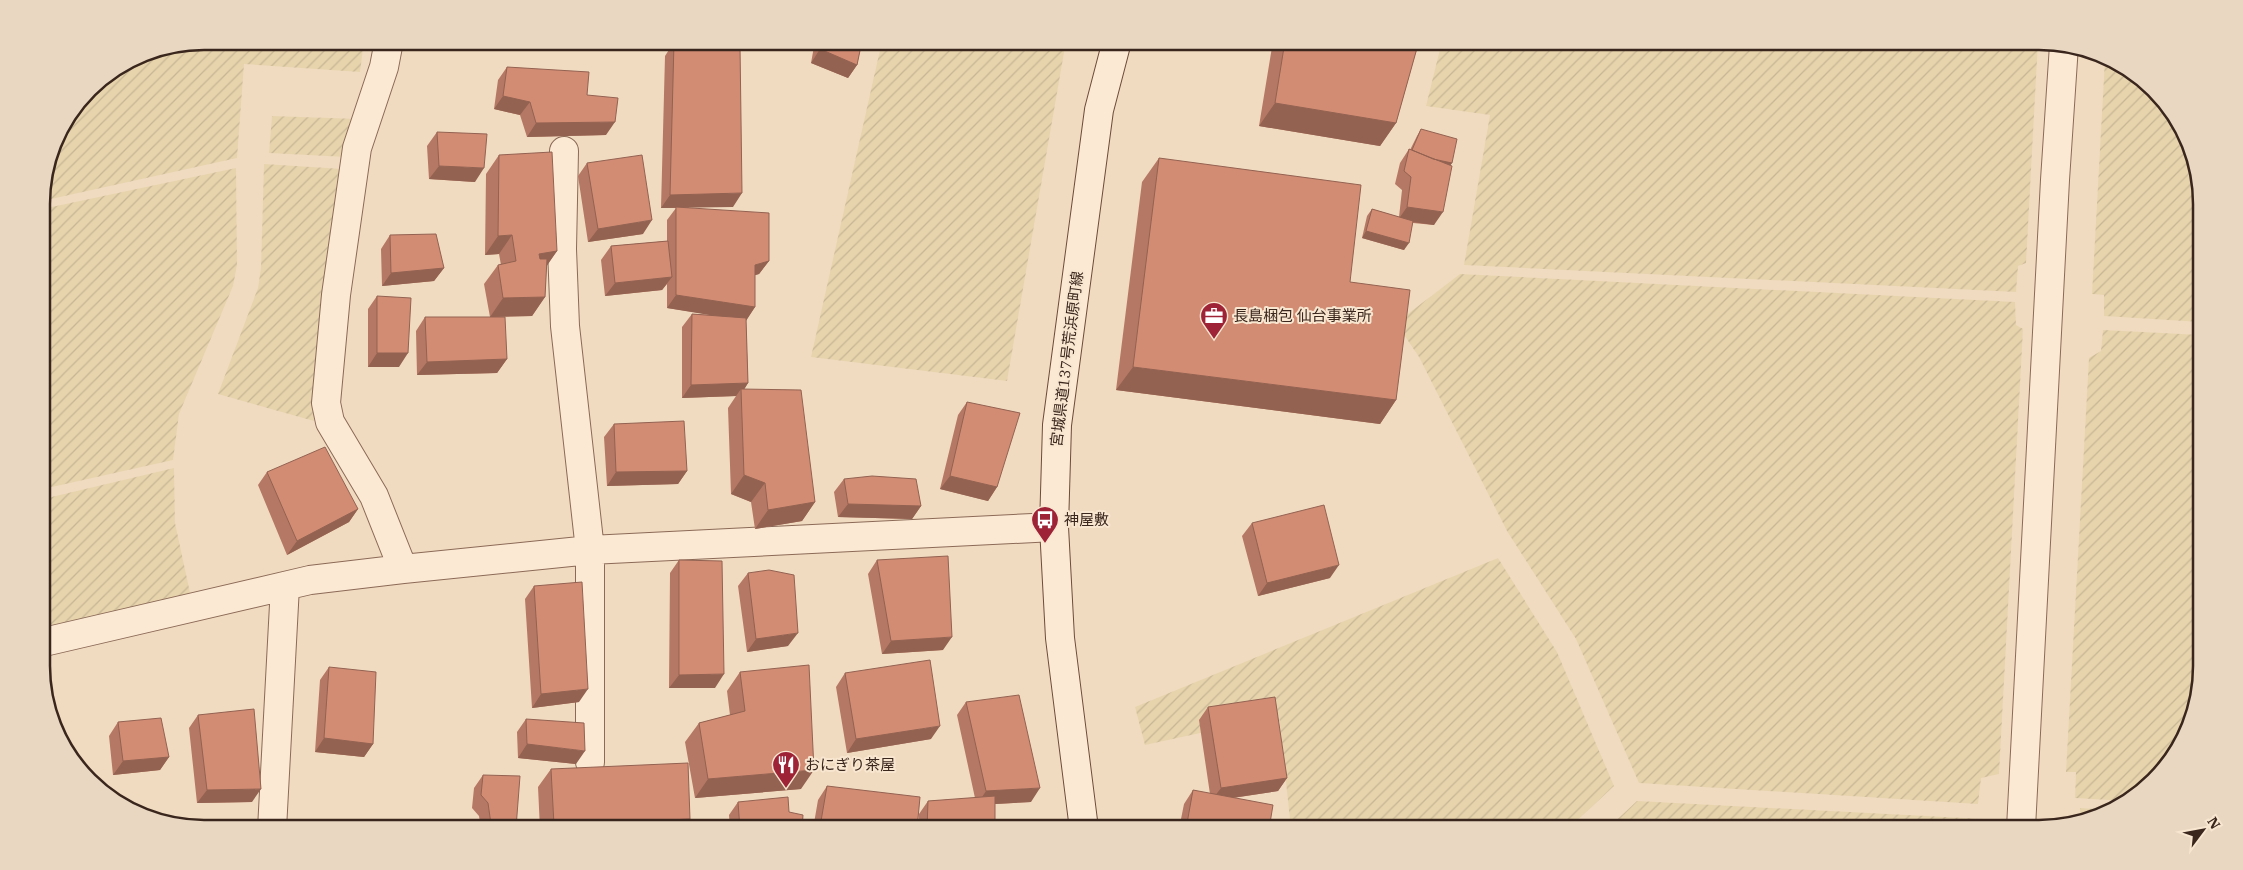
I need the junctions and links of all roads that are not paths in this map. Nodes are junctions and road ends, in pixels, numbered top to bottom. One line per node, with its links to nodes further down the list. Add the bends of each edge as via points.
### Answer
1 (387, 50): 7 (street, via 357,148 336,295 326,403 330,422 374,496)
2 (1115, 50): 5 (street, 宮城県道137号荒浜原町線, via 1100,110 1057,425)
3 (2064, 52): 13 (street)
4 (564, 151): 6 (street, via 562,250 565,326)
5 (1054, 527): 6 (street); 12 (street, 宮城県道137号荒浜原町線, via 1060,638)
6 (590, 550): 7 (street); 10 (street)
7 (403, 569): 8 (street)
8 (285, 586): 9 (street); 11 (street)
9 (50, 641)
10 (590, 762)
11 (272, 820)
12 (1083, 820)
13 (2021, 820)

